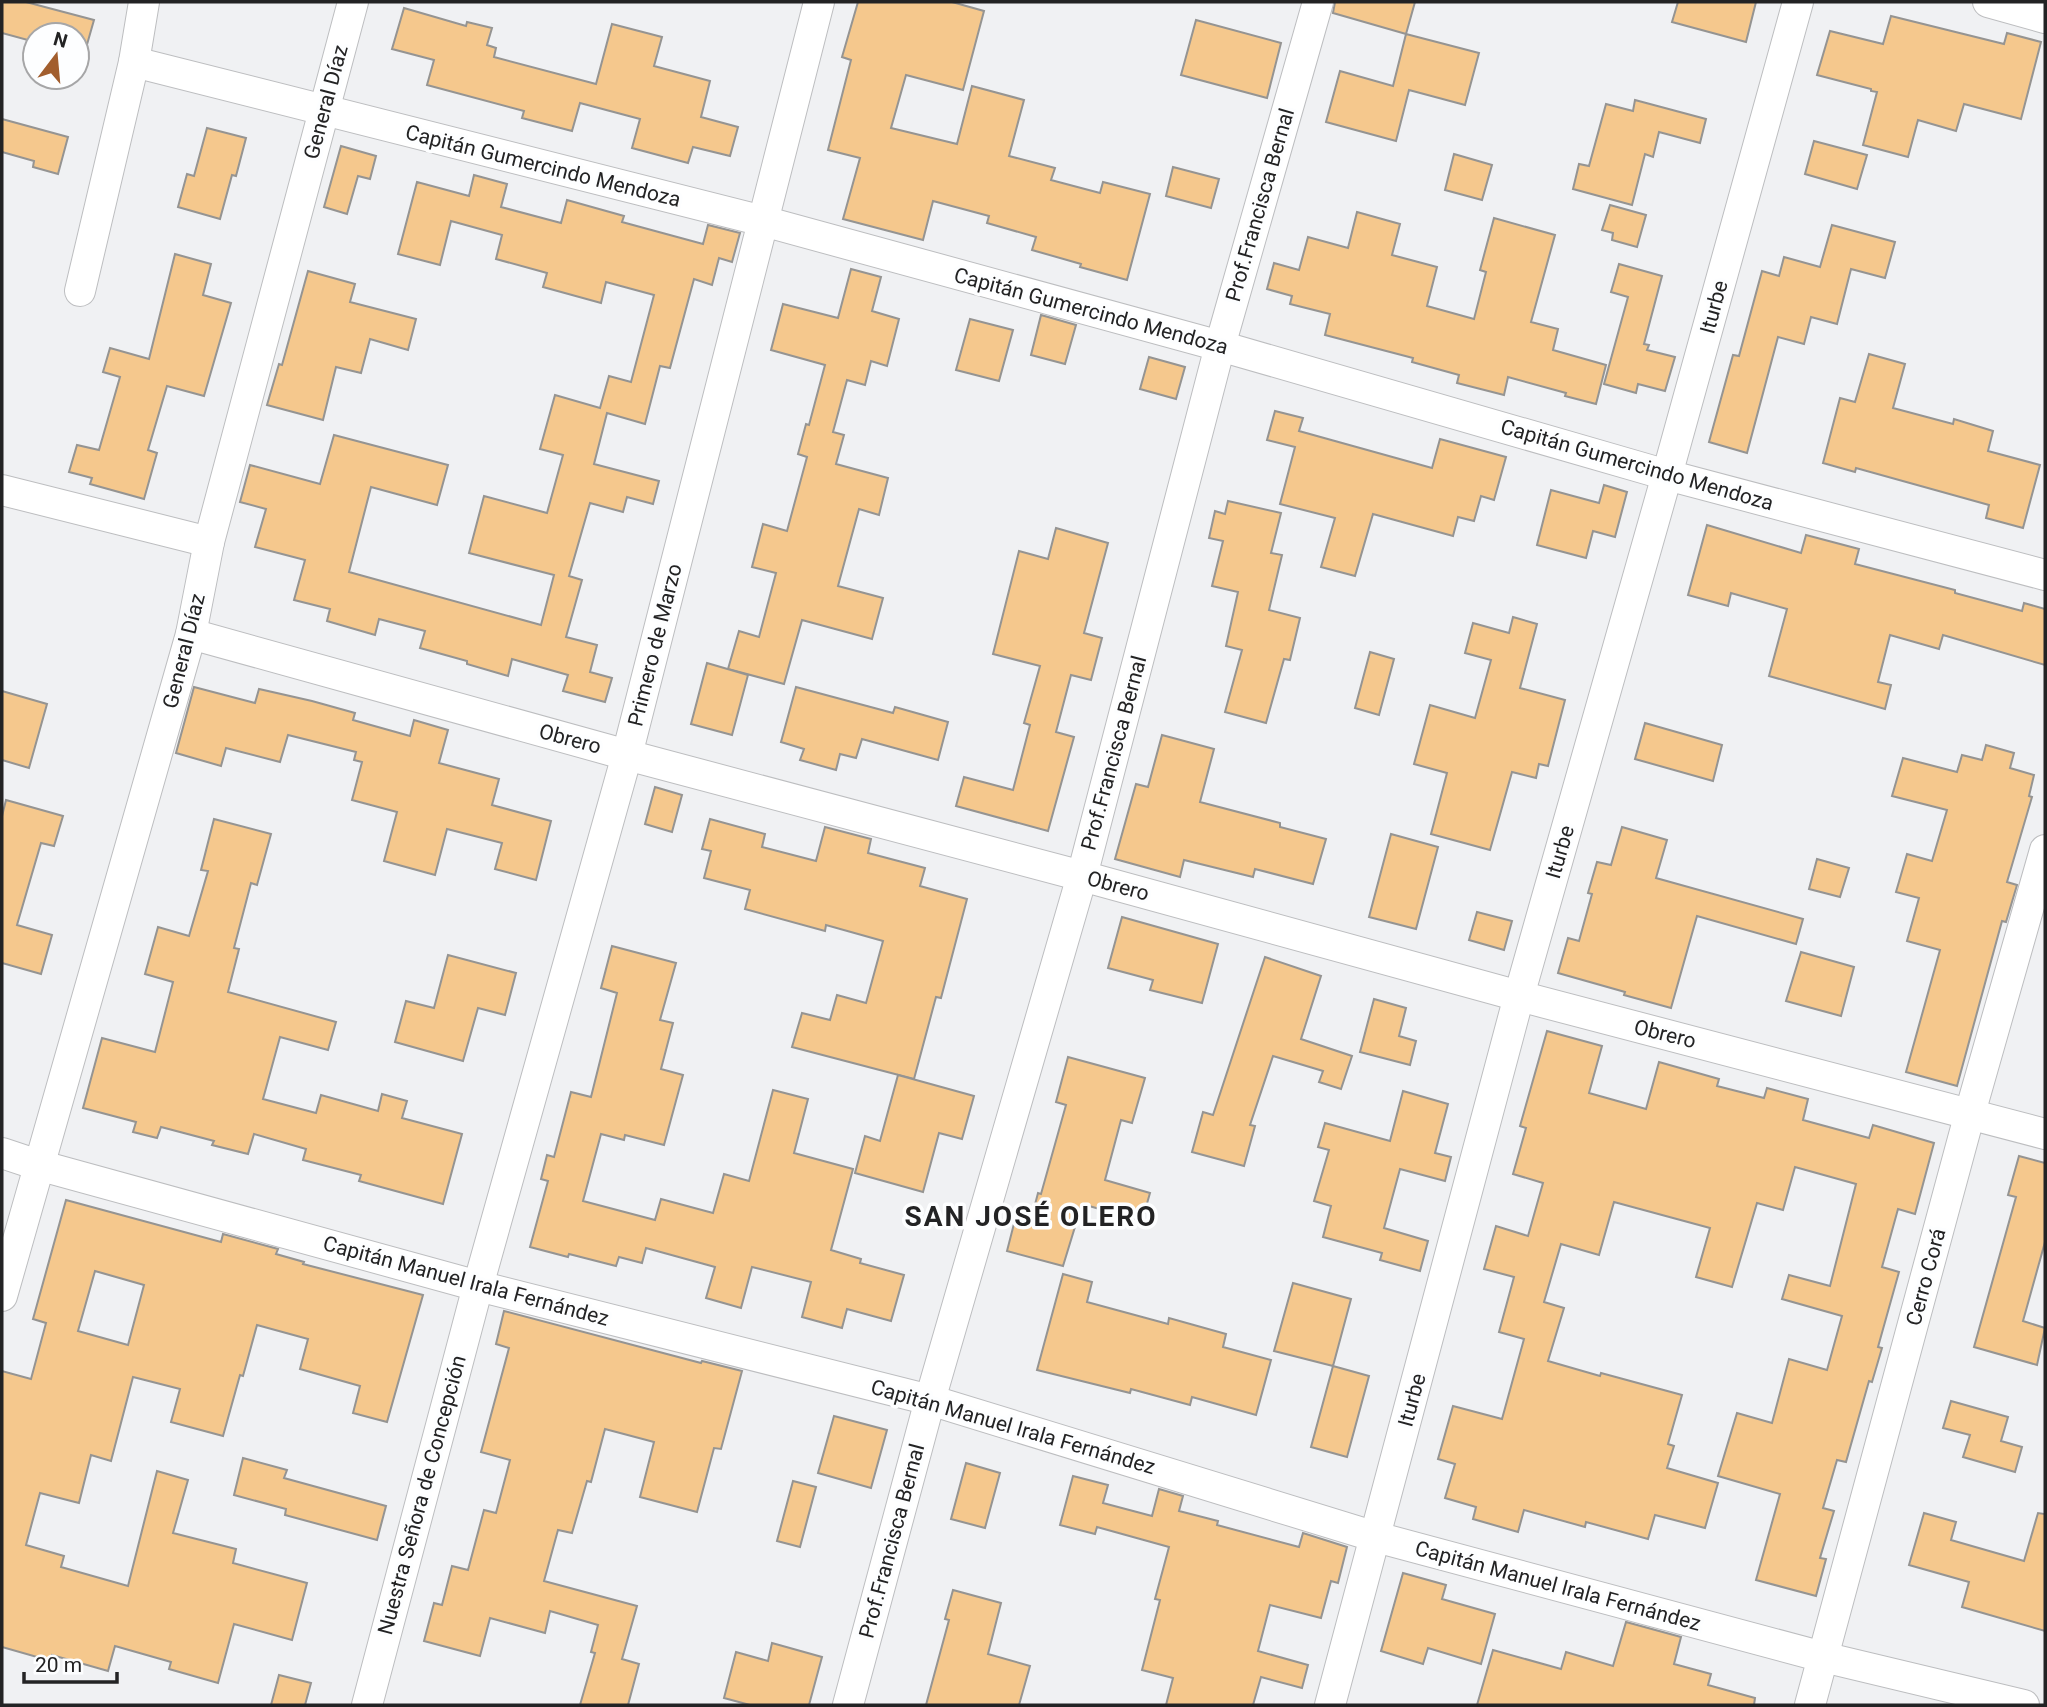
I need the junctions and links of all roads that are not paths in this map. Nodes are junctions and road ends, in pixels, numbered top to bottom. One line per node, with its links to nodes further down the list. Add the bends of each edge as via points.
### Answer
1 (145, 2): 8 (street)
2 (354, 2): 9 (street, General Díaz)
3 (819, 2): 10 (street, Primero de Marzo)
4 (1318, 2): 12 (street, Prof.Francisca Bernal)
5 (1798, 2): 13 (street, Iturbe)
6 (1988, 2): 7 (street)
7 (2045, 18)
8 (134, 62): 9 (street, Capitán Gumercindo Mendoza); 11 (street)
9 (323, 111): 10 (street, Capitán Gumercindo Mendoza); 15 (street, General Díaz)
10 (764, 221): 12 (street, Capitán Gumercindo Mendoza); 18 (street, Primero de Marzo)
11 (80, 291)
12 (1220, 346): 13 (street, Capitán Gumercindo Mendoza); 20 (street, Prof.Francisca Bernal)
13 (1667, 475): 16 (street, Capitán Gumercindo Mendoza); 21 (street, Iturbe)
14 (2, 490): 15 (street)
15 (209, 542): 17 (street, General Díaz)
16 (2045, 575)
17 (191, 634): 18 (street, Obrero); 25 (street, General Díaz)
18 (627, 755): 20 (street, Obrero); 26 (street, Primero de Marzo)
19 (2045, 850): 22 (street, Cerro Corá)
20 (1082, 876): 21 (street, Obrero); 28 (street, Prof.Francisca Bernal)
21 (1519, 996): 22 (street, Obrero); 29 (street, Iturbe)
22 (1970, 1113): 23 (street, Obrero); 30 (street, Cerro Corá)
23 (2045, 1133)
24 (2, 1153): 25 (street, Capitán Manuel Irala Fernández)
25 (38, 1165): 26 (street, Capitán Manuel Irala Fernández); 27 (street, General Díaz)
26 (478, 1286): 28 (street, Capitán Manuel Irala Fernández); 31 (street, Nuestra Señora de Concepción)
27 (2, 1296)
28 (930, 1400): 29 (street, Capitán Manuel Irala Fernández); 32 (street, Prof.Francisca Bernal)
29 (1376, 1537): 30 (street, Capitán Manuel Irala Fernández); 33 (street, Iturbe)
30 (1823, 1657): 34 (street, Cerro Corá); 35 (street, Capitán Manuel Irala Fernández)
31 (367, 1705)
32 (848, 1705)
33 (1330, 1705)
34 (1810, 1705)
35 (2024, 1705)

